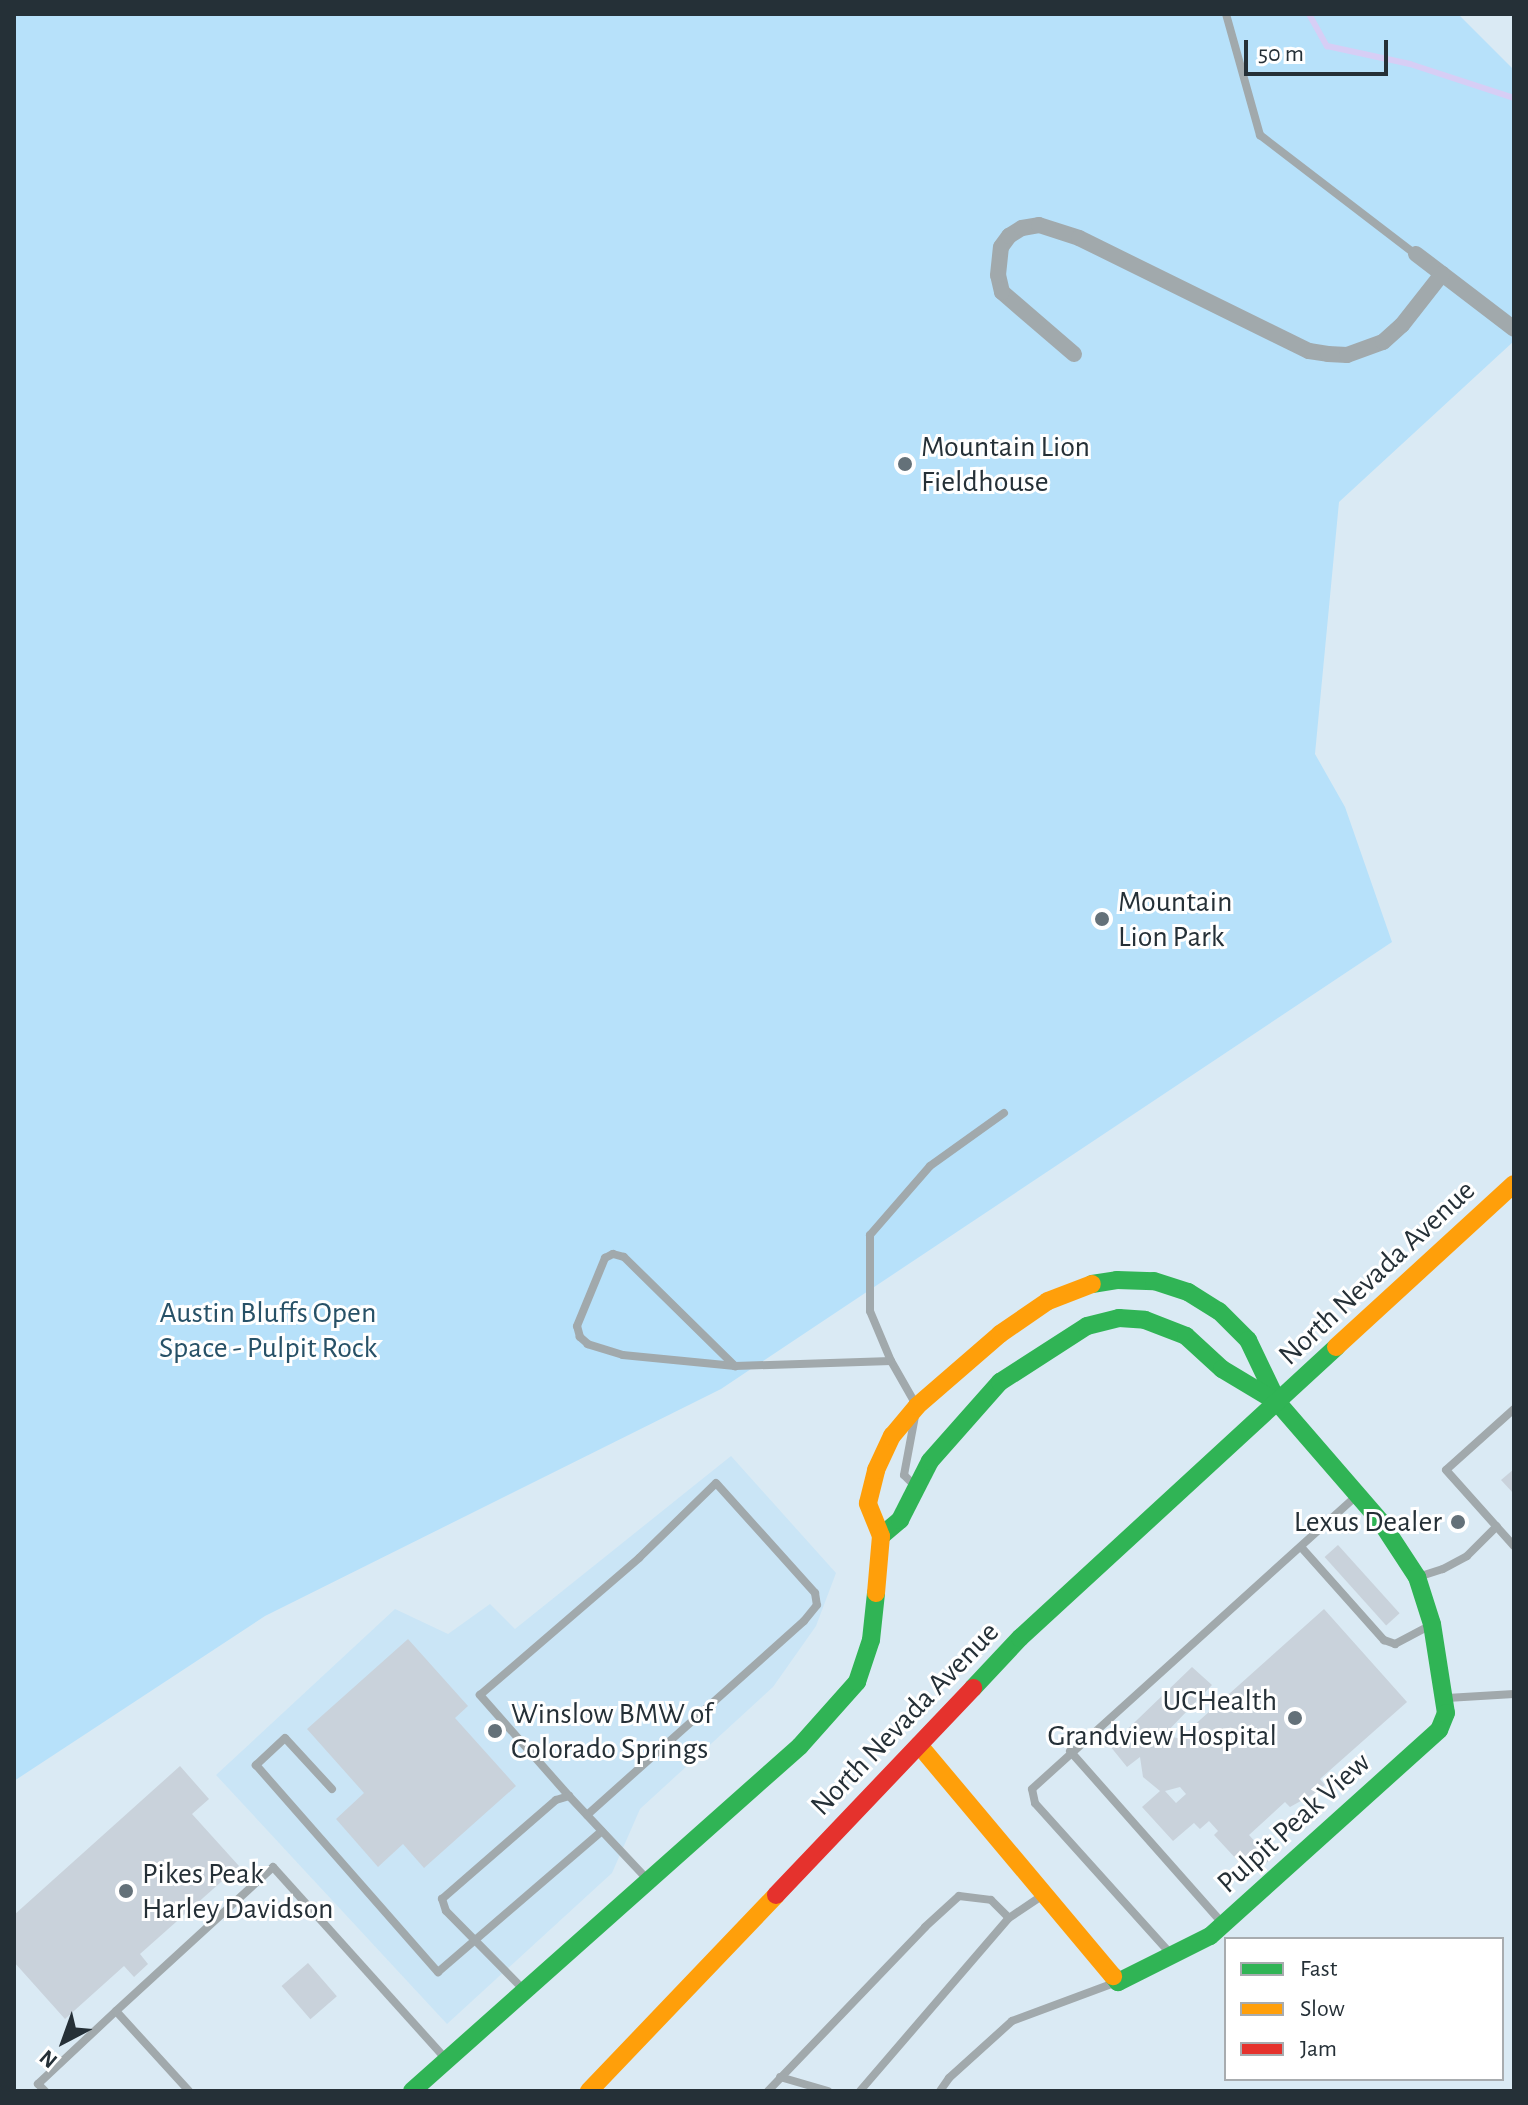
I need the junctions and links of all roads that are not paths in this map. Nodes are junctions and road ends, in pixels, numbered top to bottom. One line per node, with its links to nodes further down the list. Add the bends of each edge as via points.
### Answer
1 (1226, 14): 2 (lane, via 1260,135)
2 (1416, 254): 3 (street)
3 (1442, 274): 4 (street); 5 (street, via 1383,342 1347,355 1328,354 1309,351 1079,238 1039,225 1022,228 1001,247 1002,292)
4 (1514, 329)
5 (1074, 354)
6 (1004, 1113): 8 (lane, via 930,1166 870,1235 870,1311)
7 (1514, 1184): 10 (main road, North Nevada Avenue)
8 (891, 1361): 9 (lane); 11 (lane)
9 (735, 1366): 9 (lane, via 624,1257 605,1258 577,1326 588,1344 623,1355)
10 (1278, 1403): 11 (main road, North Nevada Avenue, via 1248,1340 1219,1311 1188,1292 1154,1281 1117,1280 1083,1286 1048,1301 1000,1334); 13 (main road, North Nevada Avenue, via 1222,1369 1186,1336 1145,1320 1119,1318 1087,1326 1000,1382 930,1461); 14 (main road, Pulpit Peak View); 23 (main road, North Nevada Avenue, via 1087,1573)
11 (917, 1406): 13 (lane, via 904,1475); 16 (main road, North Nevada Avenue, via 892,1436 876,1470 868,1503)
12 (1514, 1409): 15 (lane, via 1446,1470)
13 (915, 1486): 16 (main road, North Nevada Avenue, via 900,1520)
14 (1357, 1494): 18 (lane); 19 (main road, Pulpit Peak View)
15 (1497, 1526): 17 (lane); 19 (lane, via 1455,1563)
16 (881, 1536): 29 (main road, North Nevada Avenue, via 871,1640 857,1682 800,1746)
17 (1514, 1546)
18 (1301, 1547): 20 (lane, via 1384,1640 1395,1644); 24 (lane)
19 (1417, 1577): 20 (main road, Pulpit Peak View)
20 (1432, 1624): 22 (main road, Pulpit Peak View)
21 (1514, 1694): 22 (lane)
22 (1444, 1699): 32 (main road, Pulpit Peak View, via 1446,1713 1439,1730)
23 (919, 1745): 30 (main road); 44 (main road, North Nevada Avenue)
24 (1070, 1751): 32 (lane); 34 (lane, via 1032,1789 1035,1803)
25 (332, 1789): 33 (lane, via 285,1738 256,1765 438,1972)
26 (569, 1796): 27 (lane); 27 (lane, via 480,1695 639,1558 716,1483 815,1593 817,1605); 33 (lane, via 556,1800 442,1899 446,1911)
27 (587, 1815): 28 (lane)
28 (602, 1831): 29 (lane); 33 (lane)
29 (649, 1881): 36 (main road, North Nevada Avenue)
30 (1044, 1894): 31 (lane); 35 (main road)
31 (1009, 1918): 39 (lane, via 991,1900 959,1896); 47 (lane)
32 (1223, 1924): 34 (main road, Pulpit Peak View)
33 (474, 1940): 36 (lane)
34 (1172, 1956): 35 (main road, Pulpit Peak View)
35 (1118, 1982): 48 (lane, via 1012,2021)
36 (524, 1991): 38 (main road, North Nevada Avenue)
37 (116, 2011): 38 (lane, via 273,1867); 41 (lane, via 38,2084); 42 (lane)
38 (447, 2060): 43 (main road, North Nevada Avenue)
39 (780, 2077): 40 (lane); 45 (lane)
40 (800, 2087): 46 (lane)
41 (45, 2091)
42 (189, 2091)
43 (412, 2091)
44 (589, 2091)
45 (768, 2091)
46 (828, 2091)
47 (860, 2091)
48 (940, 2091)

